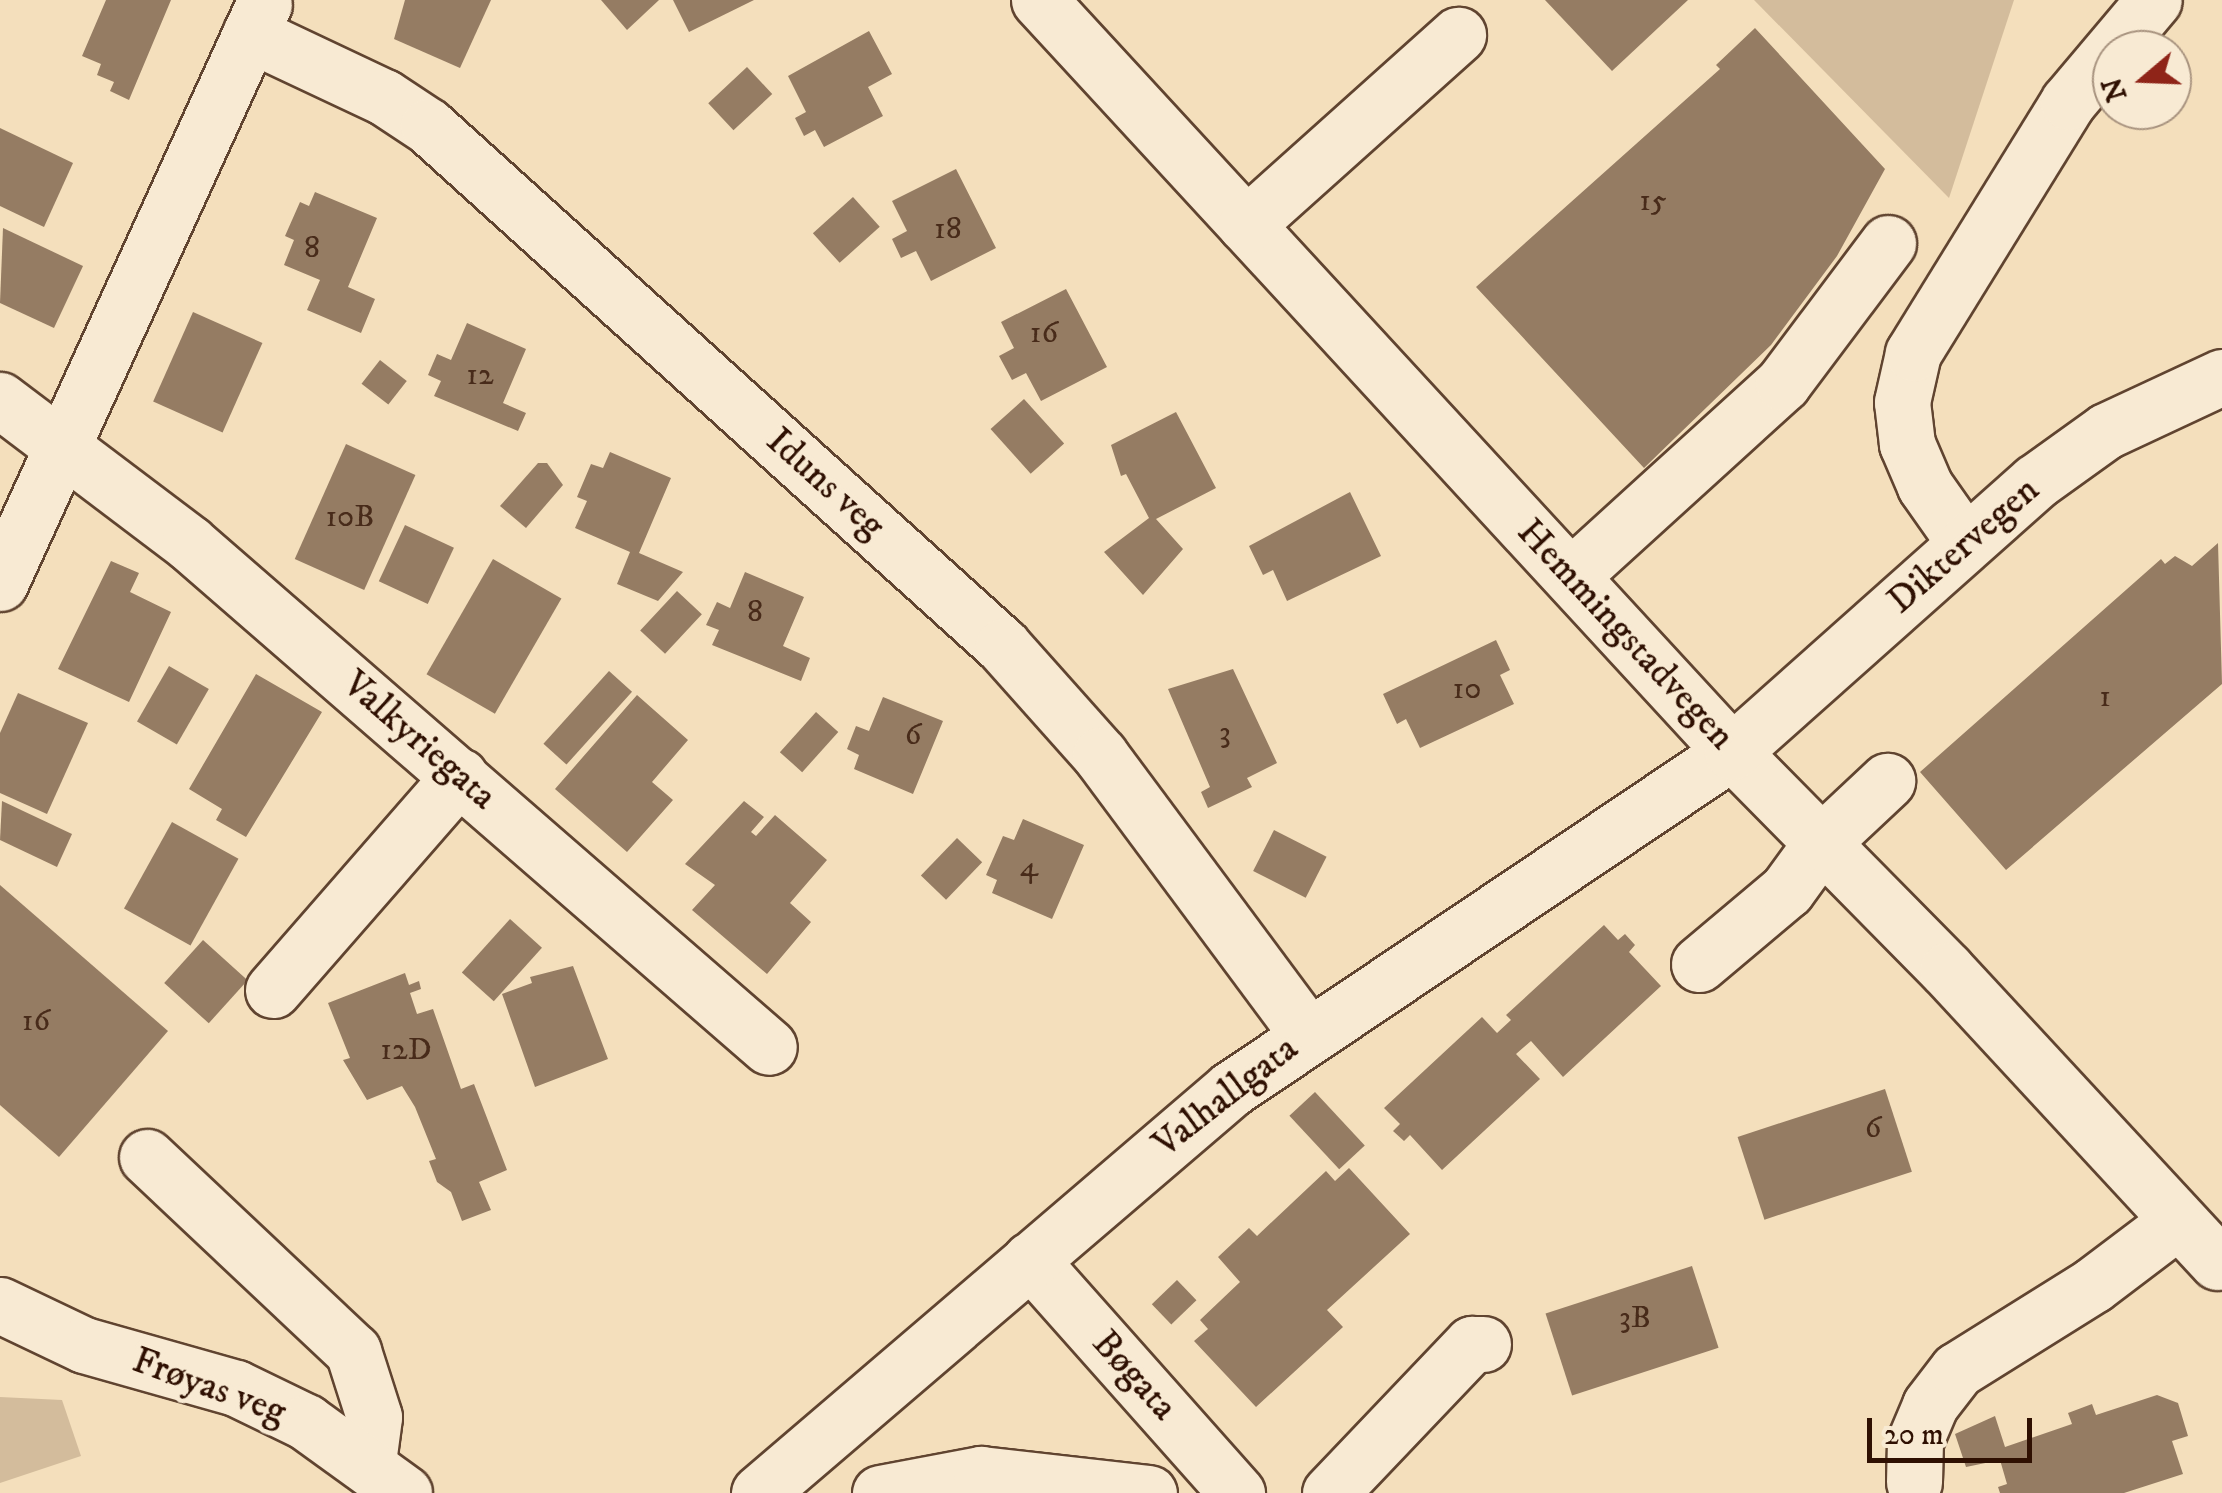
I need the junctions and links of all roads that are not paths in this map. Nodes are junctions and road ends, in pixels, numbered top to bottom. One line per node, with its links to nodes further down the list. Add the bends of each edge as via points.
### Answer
1 (1039, 0): 5 (street, Hemmingstadvegen)
2 (2154, 0): 10 (street, via 2068,102 1913,352 1902,402 1907,444)
3 (258, 17): 9 (street); 19 (street, Iduns veg, via 428,126 1003,646 1066,712)
4 (1458, 35): 5 (street)
5 (1246, 225): 11 (street, Hemmingstadvegen)
6 (1888, 243): 11 (street, via 1784,383)
7 (2222, 377): 10 (street, Diktervegen, via 2106,430)
8 (0, 400): 9 (street, Valkyriegata)
9 (64, 442): 12 (street); 14 (street, Valkyriegata)
10 (1965, 543): 13 (street, Diktervegen)
11 (1571, 576): 13 (street, Hemmingstadvegen)
12 (0, 583)
13 (1732, 752): 16 (street, Hemmingstadvegen); 19 (street, Valhallgata)
14 (460, 776): 18 (street); 20 (street, Valkyriegata)
15 (1887, 781): 16 (street)
16 (1821, 843): 17 (street, via 1787,890); 22 (street, Hemmingstadvegen, via 1948,970)
17 (1699, 964)
18 (273, 990)
19 (1307, 1034): 23 (street, Valhallgata, via 1146,1158)
20 (769, 1048)
21 (147, 1157): 27 (street, via 354,1351)
22 (2175, 1223): 24 (street, Hemmingstadvegen); 28 (street, via 2093,1285 1958,1370 1930,1405 1914,1442)
23 (1030, 1260): 29 (street, Valhallgata); 32 (street, Bøgata)
24 (2217, 1262)
25 (0, 1305): 27 (street, Frøyas veg, via 84,1344 236,1388)
26 (1484, 1344): 33 (street, via 1472,1344)
27 (386, 1477)
28 (1914, 1482)
29 (776, 1488)
30 (880, 1493): 31 (street, via 994,1474)
31 (1150, 1493)
32 (1237, 1493)
33 (1330, 1493)

